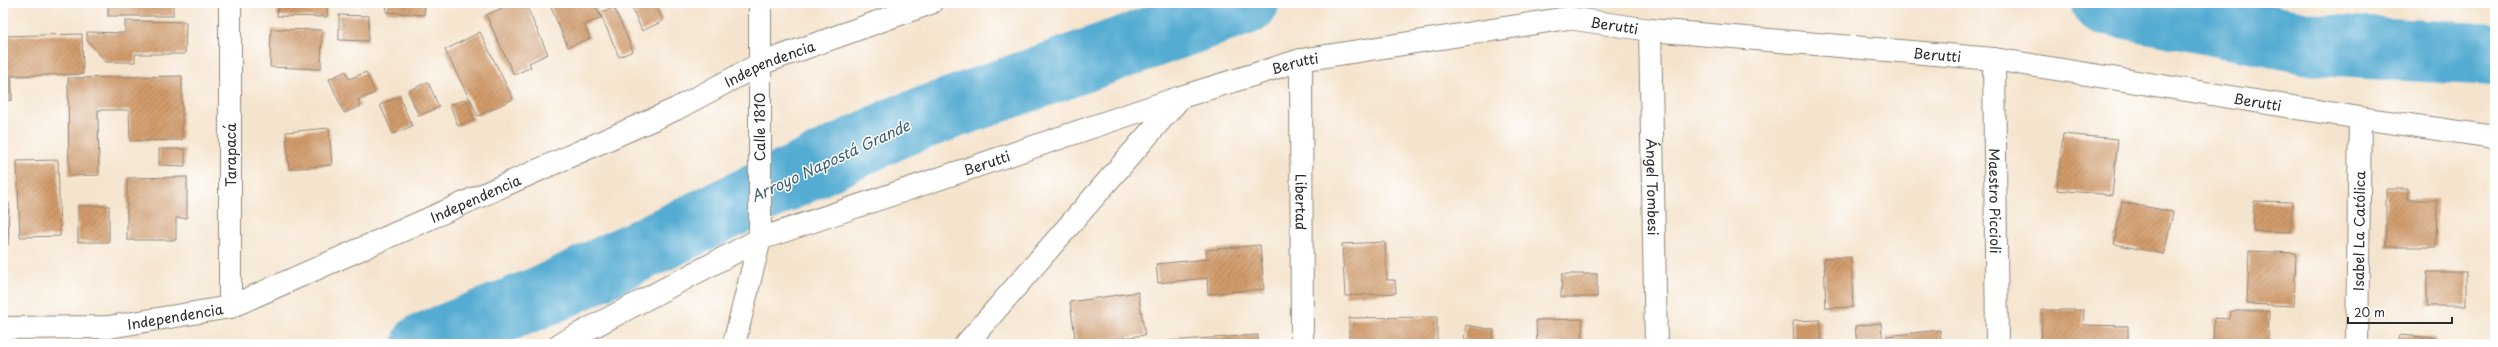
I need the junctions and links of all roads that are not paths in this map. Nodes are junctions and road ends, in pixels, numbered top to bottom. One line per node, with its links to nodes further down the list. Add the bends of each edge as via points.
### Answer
1 (230, 3): 12 (street, Tarapacá)
2 (760, 3): 7 (street, Calle 1810)
3 (931, 3): 7 (street, Independencia)
4 (1650, 30): 5 (street, Berutti); 6 (street, Berutti, via 1568,18); 18 (street, Ángel Tombesi)
5 (1994, 59): 9 (street, Berutti); 19 (street, Maestro Piccioli)
6 (1301, 60): 8 (street, Berutti); 17 (street, Libertad)
7 (760, 64): 11 (street, Calle 1810); 12 (street, Independencia, via 676,109)
8 (1180, 97): 11 (street, Berutti); 16 (street)
9 (2360, 118): 10 (street, Berutti); 20 (street, Isabel La Católica)
10 (2495, 137)
11 (760, 239): 14 (street, Berutti); 15 (street, Calle 1810)
12 (230, 307): 13 (street, Independencia, via 109,327)
13 (3, 328)
14 (560, 344)
15 (734, 344)
16 (966, 344)
17 (1302, 344)
18 (1656, 344)
19 (1997, 344)
20 (2357, 344)

